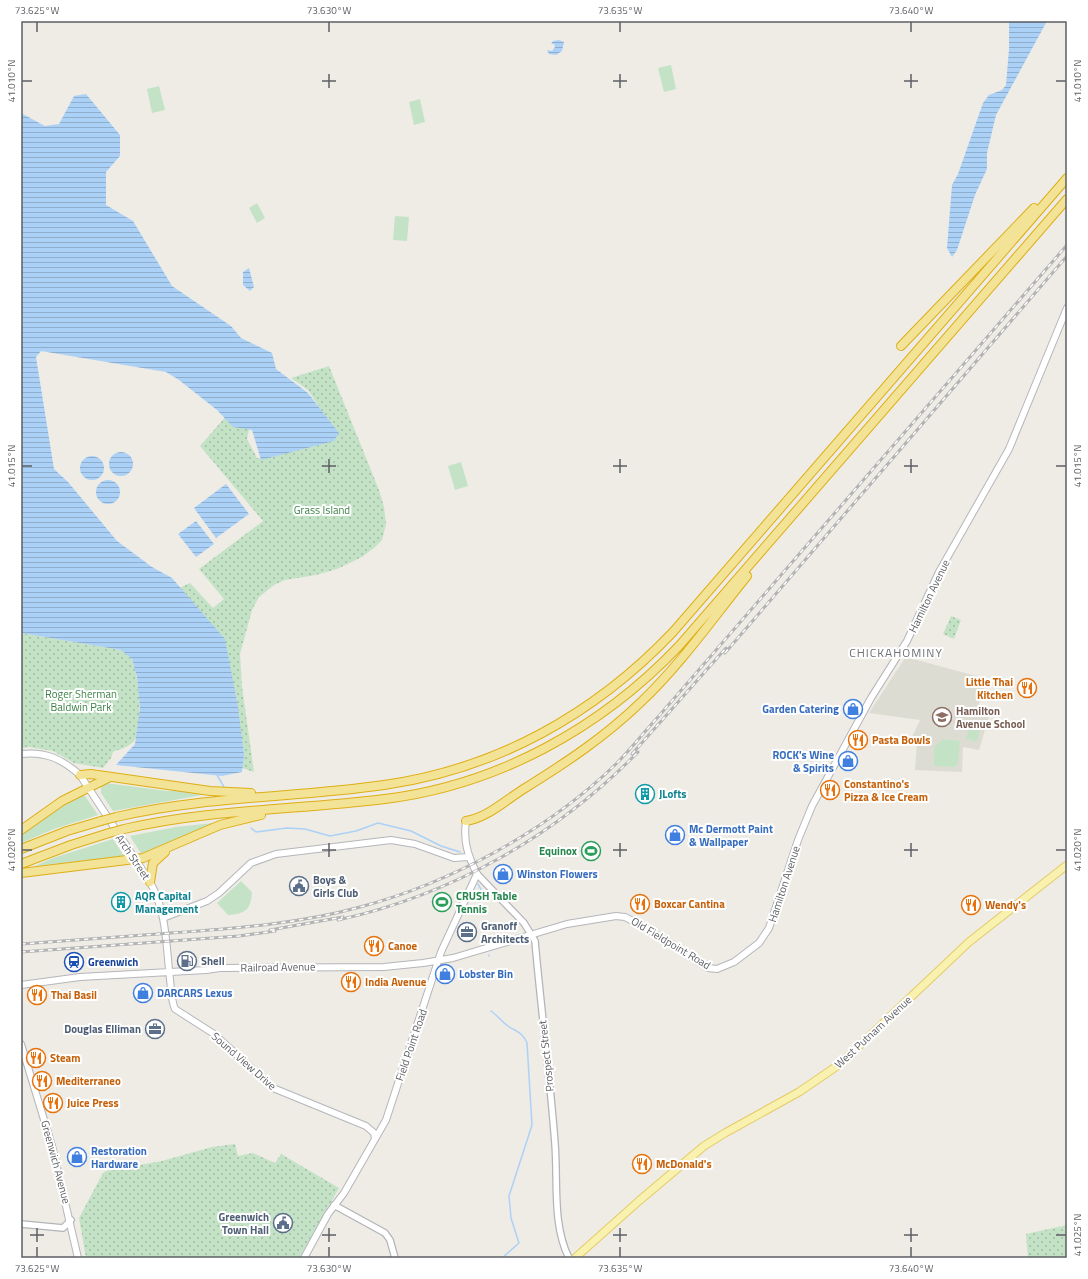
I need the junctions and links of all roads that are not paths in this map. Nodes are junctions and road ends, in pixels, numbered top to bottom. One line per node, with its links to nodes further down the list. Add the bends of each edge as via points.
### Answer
1 (1067, 178): 4 (highway); 7 (highway, via 684,620)
2 (1067, 199): 5 (highway)
3 (1067, 308): 28 (main road, Hamilton Avenue, via 1009,449 939,572 903,650 871,698 812,806 798,840 770,928 759,943 730,965)
4 (900, 346)
5 (796, 512): 13 (highway, via 679,646 630,692 560,740 531,756 467,781 402,796); 14 (highway, via 676,664 635,708 608,732 567,762 480,817)
6 (733, 555): 7 (highway)
7 (638, 666): 12 (highway, via 599,698 562,723 482,761 399,783)
8 (21, 754): 9 (main road, Arch Street, via 55,757)
9 (80, 775): 10 (highway); 11 (main road, Arch Street)
10 (111, 777): 11 (highway); 12 (highway)
11 (88, 788): 15 (highway, via 62,801); 19 (main road, Arch Street)
12 (257, 795): 17 (highway, bridge, via 116,817)
13 (263, 812): 16 (highway); 20 (highway, bridge, via 174,819 124,829)
14 (466, 821): 18 (main road, via 464,837)
15 (21, 830)
16 (188, 838): 19 (highway, via 147,857); 24 (highway, via 157,858 152,866)
17 (21, 850)
18 (468, 857): 23 (main road); 25 (main road, via 454,858 415,844 391,840 276,854 251,864 207,901)
19 (135, 859): 22 (highway); 24 (main road, Arch Street)
20 (21, 864)
21 (1067, 865): 41 (main road, West Putnam Avenue, via 969,942 840,1064 799,1092 704,1146)
22 (21, 874)
23 (477, 874): 26 (street, Prospect Street, via 519,917); 27 (main road, Field Point Road)
24 (150, 882): 25 (main road, Arch Street)
25 (164, 918): 29 (main road, Arch Street)
26 (531, 934): 27 (main road, Railroad Avenue); 28 (main road, Old Fieldpoint Road, via 567,924 621,916 653,932 702,964); 40 (street, Prospect Street, via 535,941 555,1143 557,1208 564,1250)
27 (439, 960): 29 (main road, Railroad Avenue, via 384,967 255,967); 33 (main road, Field Point Road, via 386,1120)
28 (717, 969)
29 (169, 972): 30 (main road, Railroad Avenue, via 80,977); 31 (main road, Arch Street, via 173,1004)
30 (21, 984)
31 (177, 1010): 33 (main road, Sound View Drive, via 214,1034 273,1088 366,1126 374,1133)
32 (21, 1044): 35 (main road, Greenwich Avenue, via 50,1138)
33 (375, 1139): 34 (main road, Field Point Road, via 344,1193)
34 (334, 1205): 38 (main road, Field Point Road); 39 (street, via 385,1233 390,1240)
35 (70, 1220): 36 (street, via 63,1228); 37 (main road, Greenwich Avenue)
36 (21, 1224)
37 (78, 1258)
38 (304, 1258)
39 (395, 1258)
40 (569, 1258)
41 (575, 1258)

